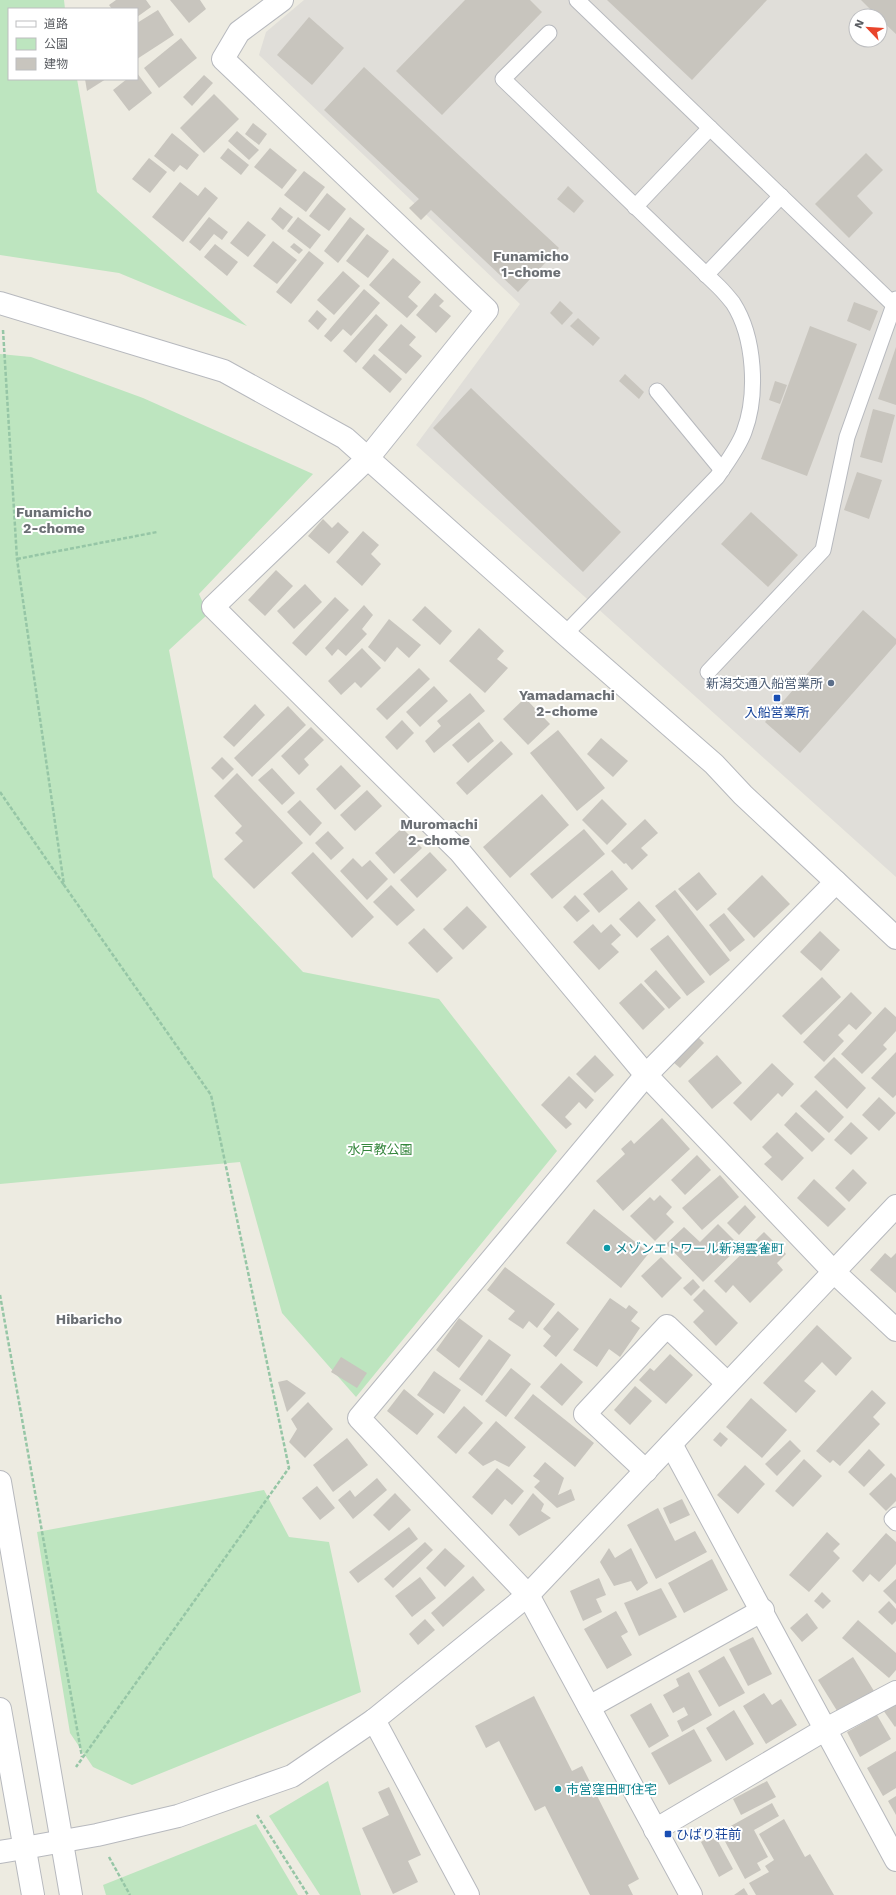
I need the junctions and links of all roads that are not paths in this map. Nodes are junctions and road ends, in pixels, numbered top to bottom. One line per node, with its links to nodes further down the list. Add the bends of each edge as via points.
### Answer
1 (577, 0): 4 (lane)
2 (276, 2): 11 (street, via 239,32 223,59 487,310)
3 (549, 33): 6 (lane, via 503,79)
4 (710, 128): 5 (lane); 6 (lane)
5 (781, 196): 7 (lane); 8 (lane)
6 (635, 206): 7 (lane)
7 (706, 274): 12 (lane, via 733,303 744,326 753,374 744,431 736,450)
8 (895, 302): 14 (lane, via 847,437 823,550)
9 (1, 304): 11 (street, via 224,371 345,438)
10 (657, 391): 12 (lane)
11 (368, 458): 13 (street); 17 (street, via 213,607 460,852)
12 (722, 470): 13 (lane)
13 (565, 634): 15 (street, via 714,764 743,795)
14 (708, 672)
15 (836, 882): 16 (street); 17 (street)
16 (896, 938)
17 (646, 1075): 19 (street); 27 (street, via 359,1418)
18 (896, 1206): 19 (street)
19 (834, 1272): 20 (street); 21 (street)
20 (896, 1330)
21 (727, 1383): 22 (street); 23 (street, via 667,1326 585,1414)
22 (671, 1444): 23 (street); 28 (street)
23 (646, 1471): 27 (street)
24 (0, 1482): 35 (street)
25 (896, 1515): 26 (lane, via 892,1519)
26 (896, 1523)
27 (528, 1595): 30 (street); 32 (street)
28 (763, 1610): 30 (street); 33 (street)
29 (896, 1692): 33 (street)
30 (589, 1707): 34 (street)
31 (0, 1710): 36 (street)
32 (374, 1720): 35 (street, via 292,1776 178,1816); 41 (street)
33 (826, 1729): 34 (street); 38 (street)
34 (655, 1830): 42 (street)
35 (62, 1842): 36 (street); 40 (street)
36 (24, 1848): 37 (street); 39 (street)
37 (0, 1852)
38 (896, 1860)
39 (33, 1895)
40 (71, 1895)
41 (468, 1895)
42 (691, 1895)

